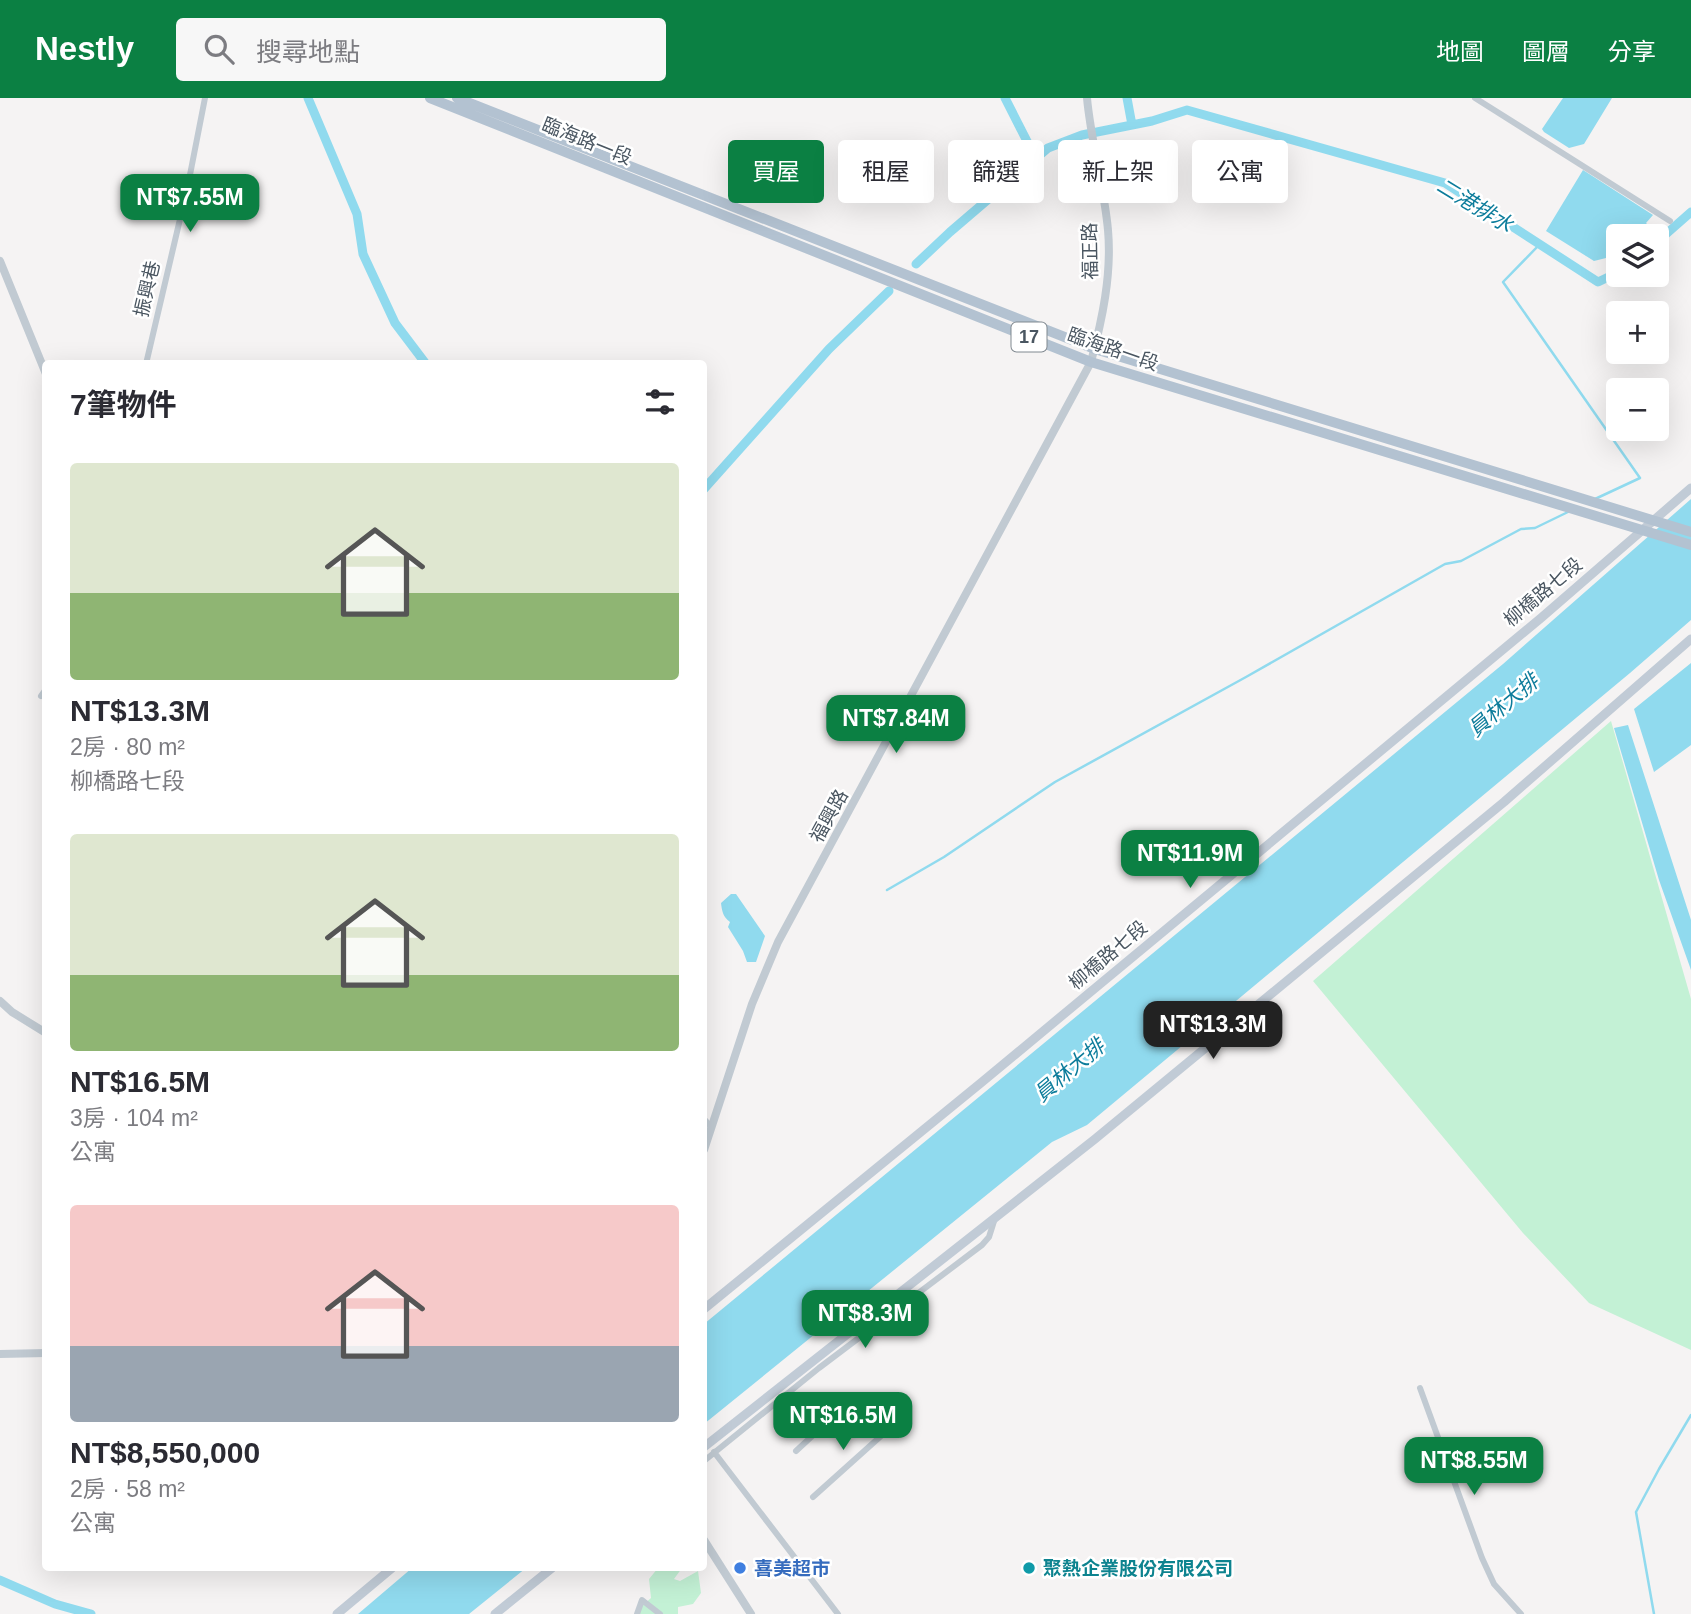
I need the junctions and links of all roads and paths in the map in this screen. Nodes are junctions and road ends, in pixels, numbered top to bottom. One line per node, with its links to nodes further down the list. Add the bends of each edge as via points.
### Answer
1 (205, 98): 9 (street, 振興巷)
2 (430, 98): 10 (main road, 臨海路一段 / 17)
3 (457, 98): 8 (main road, 臨海路一段 / 17)
4 (1087, 98): 8 (street, 福正路, via 1109,261)
5 (1475, 98): 6 (street)
6 (1670, 221)
7 (0, 261): 11 (street)
8 (1095, 349): 10 (street, 福正路); 13 (main road, 臨海路一段 / 17)
9 (147, 360)
10 (1091, 362): 14 (main road, 臨海路一段 / 17); 21 (street, 福興路, via 778,942)
11 (42, 364)
12 (1691, 488): 13 (main road, 柳橋路七段)
13 (1658, 521): 14 (main road, 柳橋路七段); 15 (main road, 17)
14 (1648, 531): 16 (main road, 17); 24 (main road, 柳橋路七段)
15 (1691, 532)
16 (1691, 545)
17 (1691, 639): 23 (main road, via 1504,802)
18 (0, 1001): 19 (street)
19 (42, 1031)
20 (707, 1122): 21 (street)
21 (711, 1127): 22 (street, 福興路)
22 (707, 1140)
23 (995, 1218): 30 (main road); 32 (street, via 982,1245)
24 (707, 1307)
25 (42, 1353): 26 (street)
26 (0, 1354)
27 (1420, 1388): 44 (street, via 1482,1558 1494,1584)
28 (852, 1399): 31 (street)
29 (891, 1427): 34 (street)
30 (707, 1445)
31 (796, 1451)
32 (714, 1452): 33 (street); 43 (street)
33 (707, 1458)
34 (813, 1497)
35 (707, 1545): 42 (street)
36 (387, 1571): 38 (main road)
37 (548, 1571): 39 (main road)
38 (337, 1614)
39 (495, 1614)
40 (637, 1614): 41 (street, via 642,1600)
41 (660, 1614)
42 (751, 1614)
43 (838, 1614)
44 (1521, 1614)

